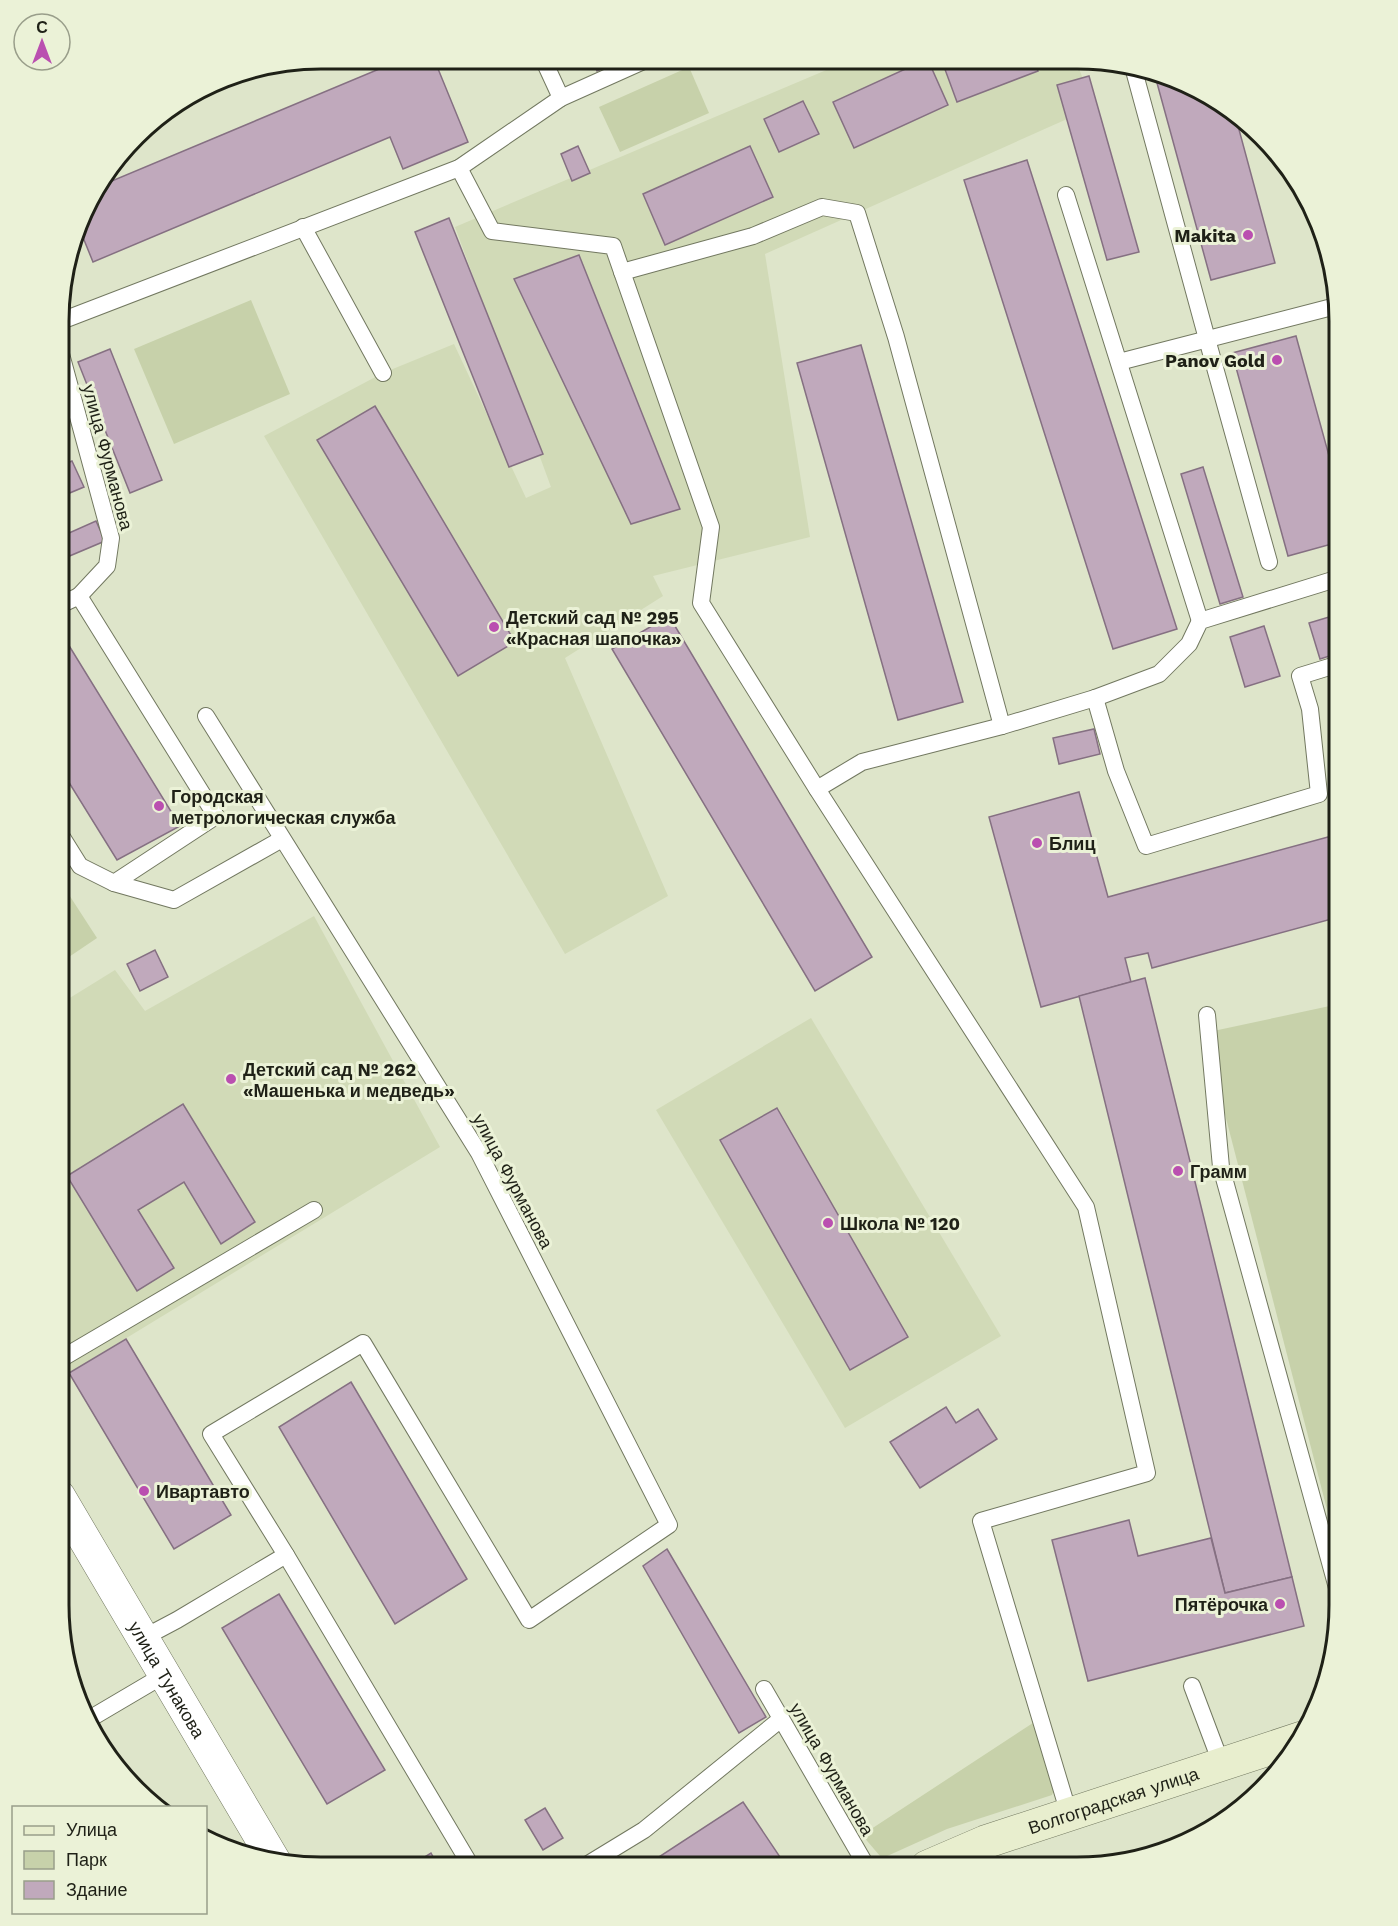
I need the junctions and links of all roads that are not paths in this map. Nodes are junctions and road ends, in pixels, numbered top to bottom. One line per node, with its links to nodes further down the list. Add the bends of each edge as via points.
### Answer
1 (548, 69): 4 (lane)
2 (626, 69): 4 (lane)
3 (1136, 76): 11 (lane)
4 (561, 98): 5 (lane)
5 (459, 168): 7 (lane); 8 (lane, via 492,231 612,246)
6 (1066, 195): 12 (lane)
7 (303, 227): 10 (lane); 13 (lane)
8 (622, 272): 23 (lane, via 753,236 822,207 857,213 896,338); 24 (lane, via 711,527 701,603)
9 (1328, 308): 11 (lane)
10 (69, 318)
11 (1207, 339): 12 (lane); 15 (lane)
12 (1119, 362): 19 (lane)
13 (383, 373)
14 (69, 383): 17 (lane, улица Фурманова, via 111,538 107,566)
15 (1269, 562)
16 (1329, 581): 19 (lane)
17 (79, 596): 18 (lane); 27 (lane, via 216,816)
18 (69, 601)
19 (1200, 621): 21 (lane, via 1189,644 1159,674)
20 (1329, 667): 21 (lane, via 1300,676 1310,709 1319,794 1146,846 1116,771)
21 (1095, 698): 23 (lane)
22 (206, 716): 25 (lane, улица Фурманова)
23 (1002, 726): 24 (lane, via 862,762)
24 (817, 789): 42 (lane, via 1086,1207 1147,1473 981,1521)
25 (282, 839): 27 (lane, via 174,900); 32 (lane, улица Фурманова, via 479,1153 669,1525 529,1620 363,1343 211,1434)
26 (69, 848): 27 (lane, via 80,866)
27 (114, 883)
28 (1207, 1015): 33 (lane, via 1221,1167)
29 (314, 1210): 30 (lane)
30 (69, 1354)
31 (69, 1513): 34 (street, улица Тунакова)
32 (286, 1555): 34 (lane); 44 (lane)
33 (1329, 1560)
34 (143, 1638): 35 (street, улица Тунакова)
35 (164, 1675): 38 (lane); 43 (street, улица Тунакова)
36 (1192, 1686): 41 (lane)
37 (764, 1689): 39 (lane, улица Фурманова)
38 (95, 1716)
39 (781, 1719): 45 (lane, via 644,1830); 46 (lane, улица Фурманова)
40 (1289, 1742): 41 (main road, Волгоградская улица)
41 (1221, 1763): 42 (main road, Волгоградская улица)
42 (1069, 1814): 47 (main road, Волгоградская улица)
43 (269, 1851)
44 (466, 1857)
45 (600, 1857)
46 (861, 1857)
47 (950, 1857)

